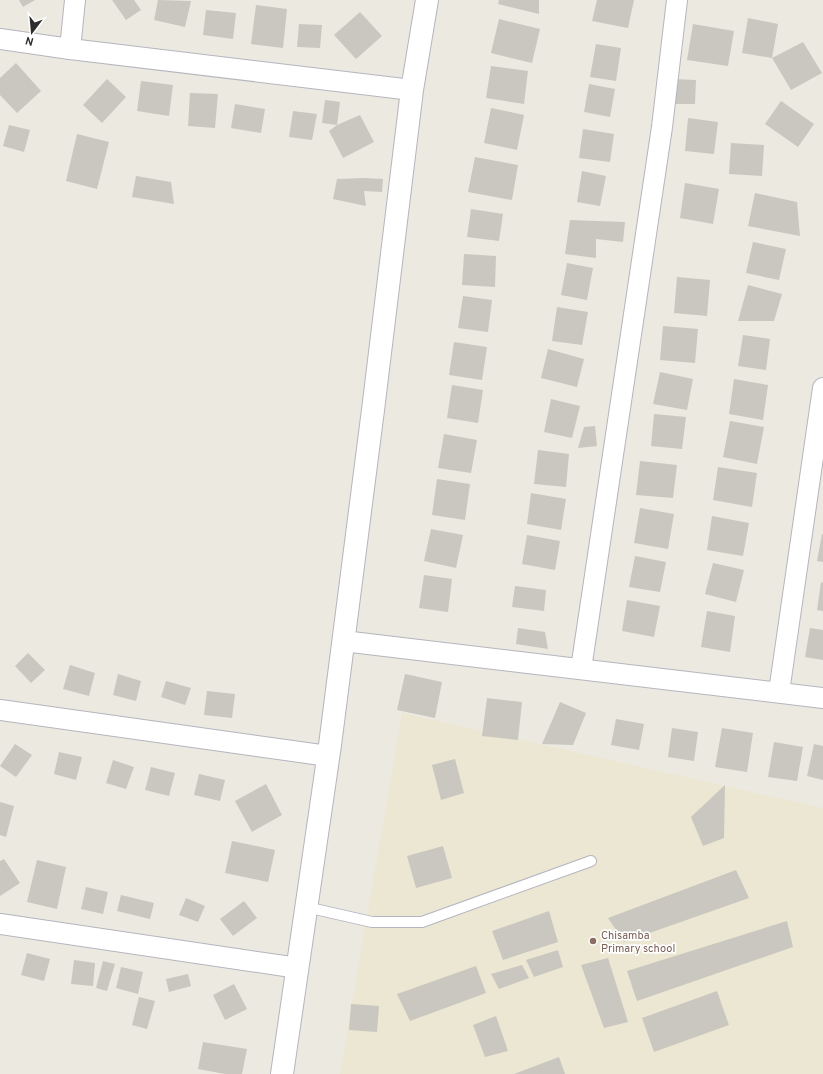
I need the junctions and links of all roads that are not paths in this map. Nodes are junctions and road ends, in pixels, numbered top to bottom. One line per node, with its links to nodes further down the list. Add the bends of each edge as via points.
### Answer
1 (75, 0): 5 (street)
2 (427, 0): 6 (street)
3 (676, 0): 9 (street, via 662,127)
4 (0, 39): 5 (street)
5 (70, 49): 6 (street)
6 (412, 90): 8 (street)
7 (823, 388): 10 (street)
8 (343, 641): 9 (street); 13 (street)
9 (581, 669): 10 (street)
10 (779, 692): 11 (street)
11 (823, 698)
12 (0, 710): 13 (street)
13 (328, 756): 15 (street)
14 (591, 861): 15 (lane, via 422,922 372,922)
15 (306, 907): 17 (street)
16 (0, 924): 17 (street)
17 (298, 968): 18 (street)
18 (282, 1074)

